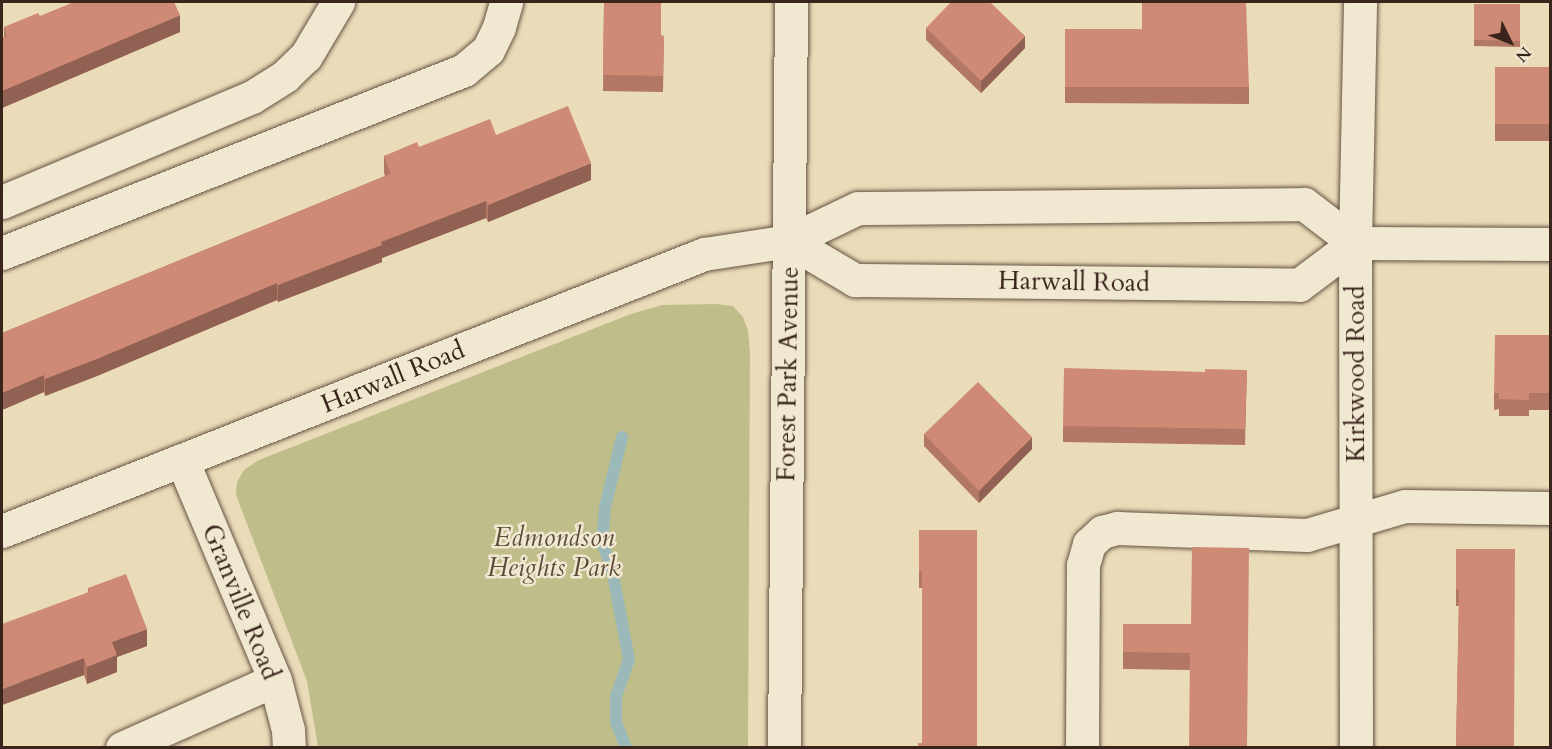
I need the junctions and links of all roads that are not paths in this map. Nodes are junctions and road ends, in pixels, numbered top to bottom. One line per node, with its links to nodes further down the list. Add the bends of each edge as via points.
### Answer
1 (338, 2): 5 (street, via 306,56 285,76 252,97)
2 (506, 2): 9 (street, via 488,50 464,70)
3 (791, 2): 6 (street, Forest Park Avenue)
4 (1360, 2): 7 (street, Kirkwood Road)
5 (2, 202)
6 (789, 241): 7 (street, Harwall Road, via 858,208 1304,204); 7 (street, Harwall Road, via 855,280 1299,285); 10 (street, Harwall Road, via 704,254); 17 (street, Forest Park Avenue)
7 (1355, 243): 8 (street); 12 (street, Kirkwood Road)
8 (1551, 244)
9 (2, 253)
10 (182, 460): 13 (street, Harwall Road); 14 (street, Granville Road)
11 (1551, 508): 12 (street, via 1405,507)
12 (1357, 520): 18 (street, via 1307,535 1117,528 1102,532 1089,544 1083,565); 19 (street, Kirkwood Road)
13 (2, 531)
14 (275, 680): 15 (street); 16 (street, Granville Road)
15 (122, 747)
16 (289, 747)
17 (784, 747)
18 (1082, 747)
19 (1356, 747)

